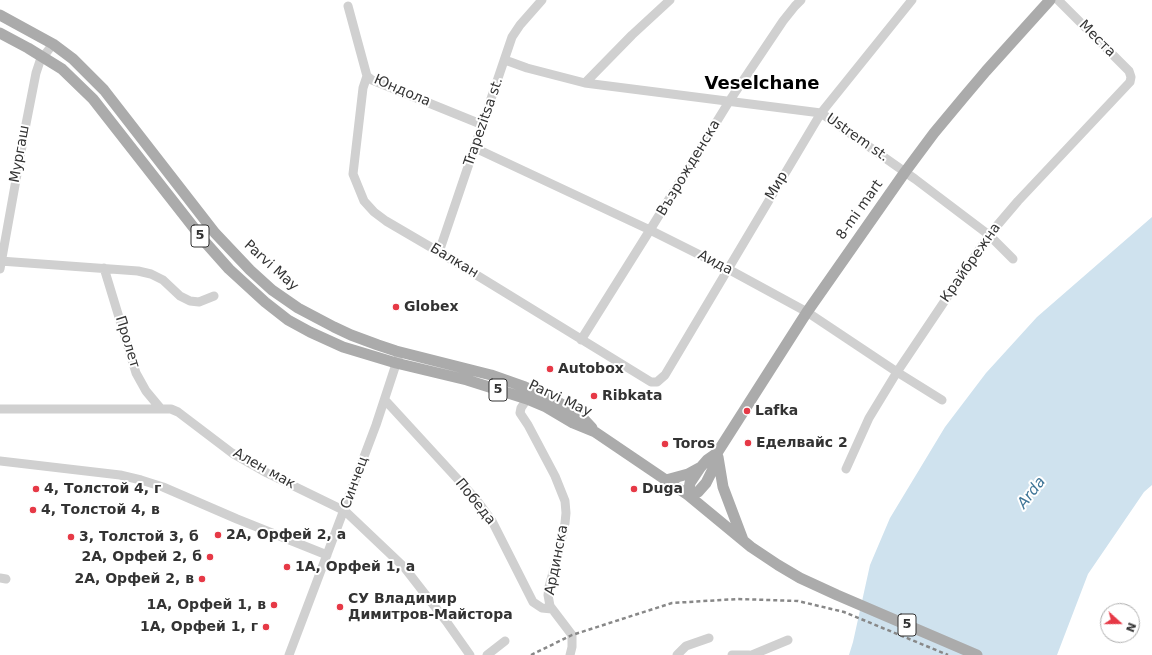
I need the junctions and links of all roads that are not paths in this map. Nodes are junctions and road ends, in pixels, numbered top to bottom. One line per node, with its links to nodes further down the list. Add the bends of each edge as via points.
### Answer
1 (542, 0): 12 (street, Trapezitsa st., via 520,25 512,38)
2 (670, 0): 14 (street)
3 (801, 0): 16 (street, Възрожденска, via 794,6)
4 (912, 0): 17 (street, Мир)
5 (1050, 0): 20 (main road, 8-mi mart, via 986,70)
6 (1058, 0): 15 (street, Места, via 1129,71)
7 (348, 6): 13 (street, Юндола)
8 (0, 15): 10 (main road, Parvi May / 5)
9 (0, 33): 11 (main road, Parvi May / 5)
10 (53, 44): 11 (street, Мургаш); 31 (main road, Parvi May / 5, via 73,59 104,90 215,233 272,290 334,328)
11 (43, 57): 25 (street, Мургаш, via 36,73); 32 (main road, Parvi May / 5, via 62,69 93,99 205,242 239,280 288,320 310,332 343,347)
12 (505, 60): 14 (street, Ustrem st.); 18 (street, Trapezitsa st.)
13 (367, 76): 18 (street, Юндола); 23 (street, Балкан, via 363,88 353,164 353,174 364,201 386,221)
14 (585, 82): 16 (street, Ustrem st.)
15 (1130, 82): 22 (street, Крайбрежна)
16 (730, 100): 17 (street, Ustrem st.); 21 (street, Възрожденска)
17 (821, 113): 20 (street, Ustrem st.); 27 (street, Мир)
18 (483, 125): 19 (street, Trapezitsa st.)
19 (475, 148): 21 (street, Аида); 23 (street, Trapezitsa st.)
20 (905, 172): 22 (street, Ustrem st.); 29 (main road, 8-mi mart)
21 (650, 230): 27 (street, Аида); 30 (street, Възрожденска)
22 (989, 235): 24 (street, Ustrem st.); 33 (street, Крайбрежна)
23 (439, 252): 30 (street, Балкан)
24 (1013, 259)
25 (0, 263): 26 (street)
26 (104, 268): 28 (street, via 151,274 190,301 199,302); 39 (street, Пролет, via 136,372 146,391)
27 (728, 269): 29 (street, Аида); 34 (street, Мир, via 665,375)
28 (214, 296)
29 (807, 312): 33 (street, Аида); 41 (main road, 8-mi mart)
30 (581, 340): 34 (street, Балкан, via 652,382)
31 (400, 352): 32 (street, Синчец); 40 (main road, Parvi May / 5, via 525,386 579,414)
32 (396, 363): 35 (main road, Parvi May / 5, via 467,380); 36 (street, Синчец)
33 (897, 372): 37 (street, Аида); 44 (street, Крайбрежна, via 870,418)
34 (658, 382)
35 (527, 399): 40 (main road, Parvi May / 5); 50 (street, Ардинска, via 520,408 520,413 555,476 565,501 565,523 549,587 548,601)
36 (385, 400): 47 (street, Синчец); 50 (street, Победа, via 475,498 492,521 533,602 542,608)
37 (942, 400)
38 (0, 409): 39 (street, Ален мак)
39 (161, 409): 47 (street, Ален мак, via 178,412 232,453)
40 (595, 432): 45 (main road, Parvi May / 5)
41 (717, 453): 43 (main road); 46 (main road, via 706,483 698,492); 48 (main road, via 723,487)
42 (0, 461): 49 (street, via 120,475 141,480)
43 (700, 468): 45 (main road); 46 (main road, via 690,483)
44 (846, 469)
45 (666, 480): 46 (main road, Parvi May / 5)
46 (688, 495): 48 (main road, Parvi May / 5)
47 (345, 511): 49 (street, Синчец); 56 (street, Ален мак, via 404,567)
48 (743, 540): 63 (main road, Parvi May / 5, via 800,578)
49 (327, 554): 55 (street, Синчец)
50 (552, 609): 54 (street, Ардинска, via 572,636)
51 (709, 638): 59 (street, via 686,646)
52 (505, 640): 57 (street)
53 (788, 640): 62 (street)
54 (571, 651): 58 (street, Ардинска)
55 (289, 655)
56 (470, 655)
57 (486, 655)
58 (577, 655)
59 (677, 655)
60 (732, 655): 61 (street)
61 (749, 655)
62 (752, 655)
63 (977, 655)

